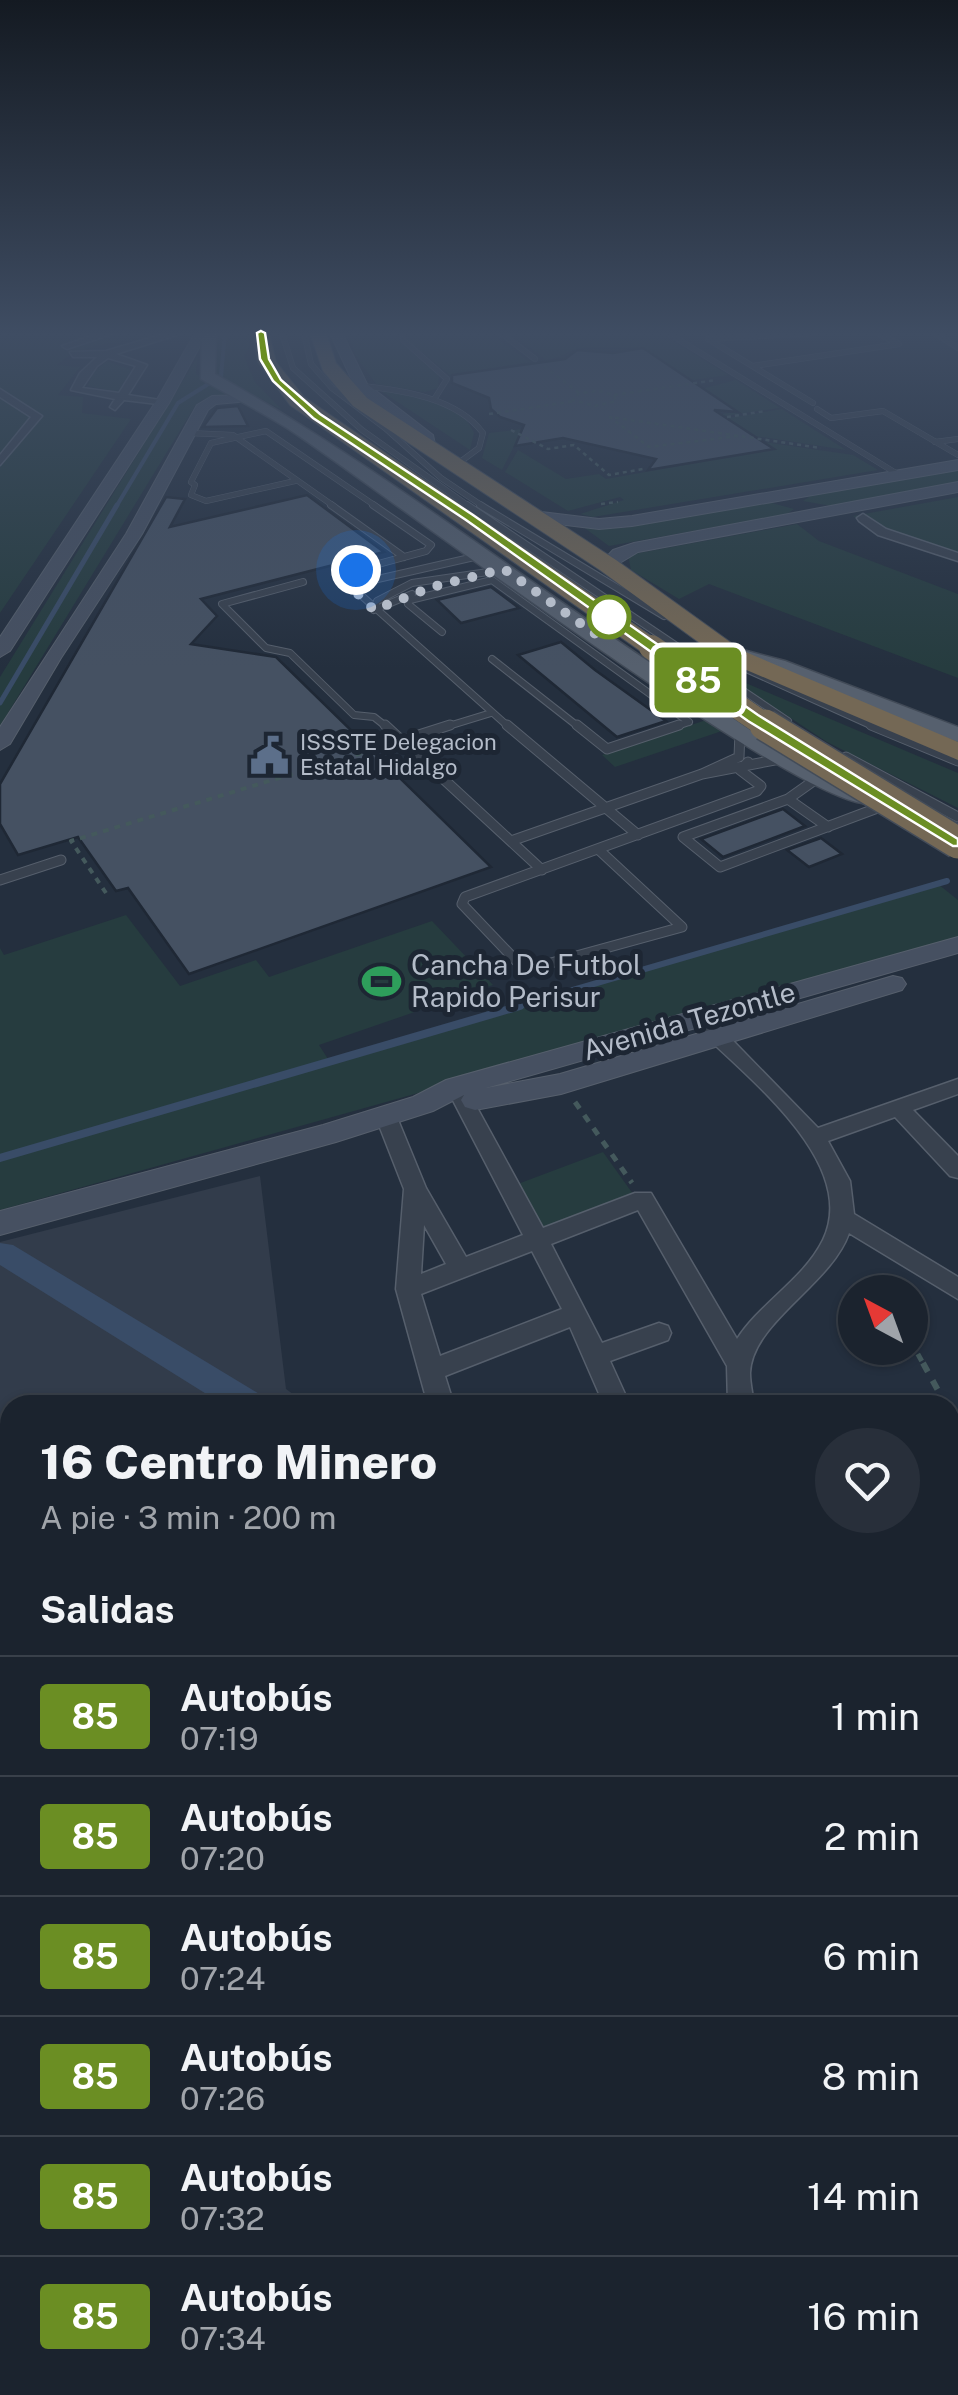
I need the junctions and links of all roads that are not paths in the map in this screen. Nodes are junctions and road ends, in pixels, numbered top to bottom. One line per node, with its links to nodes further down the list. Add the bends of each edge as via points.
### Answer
1 (135, 445): 36 (street)
2 (183, 445): 44 (street, via 134,534)
3 (210, 445): 19 (lane, via 191,482 197,501)
4 (247, 445): 19 (lane)
5 (286, 445): 26 (lane, via 431,545)
6 (322, 445): 22 (main road)
7 (348, 445): 22 (highway)
8 (357, 445): 35 (highway)
9 (383, 445): 40 (lane)
10 (402, 445): 48 (lane, via 514,525 748,672)
11 (421, 445): 15 (highway)
12 (430, 445): 15 (street)
13 (477, 445): 16 (lane)
14 (851, 445): 18 (lane)
15 (432, 452): 16 (highway)
16 (456, 465): 24 (highway)
17 (958, 465): 18 (street)
18 (899, 475): 21 (street)
19 (295, 481): 26 (lane)
20 (958, 486): 23 (street)
21 (785, 495): 23 (street); 24 (street, via 614,524)
22 (400, 498): 29 (main road)
23 (810, 513): 28 (street, via 626,550)
24 (533, 516): 28 (highway)
25 (864, 518): 27 (street, via 882,532)
26 (404, 557): 31 (lane, via 350,572)
27 (958, 557)
28 (608, 565): 37 (highway)
29 (492, 569): 31 (lane); 32 (lane, via 394,580); 33 (lane); 34 (lane, via 480,580 410,600); 35 (highway); 38 (lane, via 688,722 608,749); 41 (main road)
30 (303, 582): 43 (lane, via 222,605 266,648 288,651 354,714 374,717)
31 (347, 586): 32 (lane)
32 (358, 596): 33 (lane)
33 (374, 610): 39 (lane)
34 (442, 632)
35 (651, 647): 59 (highway, bridge)
36 (0, 651)
37 (732, 654): 42 (main road); 46 (highway)
38 (492, 659)
39 (491, 713): 43 (lane); 53 (lane)
40 (790, 723)
41 (740, 732): 47 (main road); 50 (lane, via 738,756)
42 (958, 735)
43 (403, 740): 58 (lane)
44 (0, 744)
45 (835, 751): 55 (lane)
46 (958, 752)
47 (784, 759): 49 (lane); 51 (main road)
48 (958, 761)
49 (748, 762): 50 (lane); 57 (lane, via 740,770 761,786)
50 (702, 774): 53 (lane)
51 (819, 776): 52 (lane); 54 (main road)
52 (788, 799): 56 (lane); 56 (lane, via 683,837 720,867)
53 (606, 808): 57 (lane); 58 (lane)
54 (880, 808): 56 (lane); 59 (main road)
55 (958, 817)
56 (828, 828)
57 (638, 834): 60 (lane)
58 (511, 841): 62 (lane)
59 (953, 844)
60 (598, 849): 62 (lane); 62 (lane, via 682,928 526,969 461,902)
61 (61, 860): 63 (lane)
62 (542, 870)
63 (0, 880)
64 (958, 945): 66 (street, Avenida Tezontle)
65 (958, 964): 66 (street, Avenida Tezontle)
66 (708, 1028): 68 (street, Avenida Tezontle); 68 (street, Avenida Tezontle, via 561,1084); 71 (street)
67 (958, 1086): 69 (street)
68 (460, 1095): 70 (street, Avenida Tezontle); 76 (street)
69 (902, 1110): 71 (street); 72 (street)
70 (386, 1116): 73 (street); 75 (street, Avenida Tezontle)
71 (815, 1138): 74 (street, via 839,1181)
72 (958, 1170)
73 (415, 1190): 77 (street); 78 (street)
74 (842, 1218): 79 (street); 83 (street, via 826,1261 764,1317)
75 (0, 1223)
76 (535, 1240): 77 (street); 80 (street); 83 (street, via 644,1200)
77 (461, 1269): 78 (street)
78 (408, 1289): 84 (street)
79 (958, 1289)
80 (577, 1314): 82 (street); 84 (street)
81 (659, 1333): 82 (street)
82 (596, 1356): 86 (street)
83 (736, 1362): 87 (street)
84 (430, 1371): 85 (street)
85 (438, 1395)
86 (614, 1395)
87 (738, 1395)

